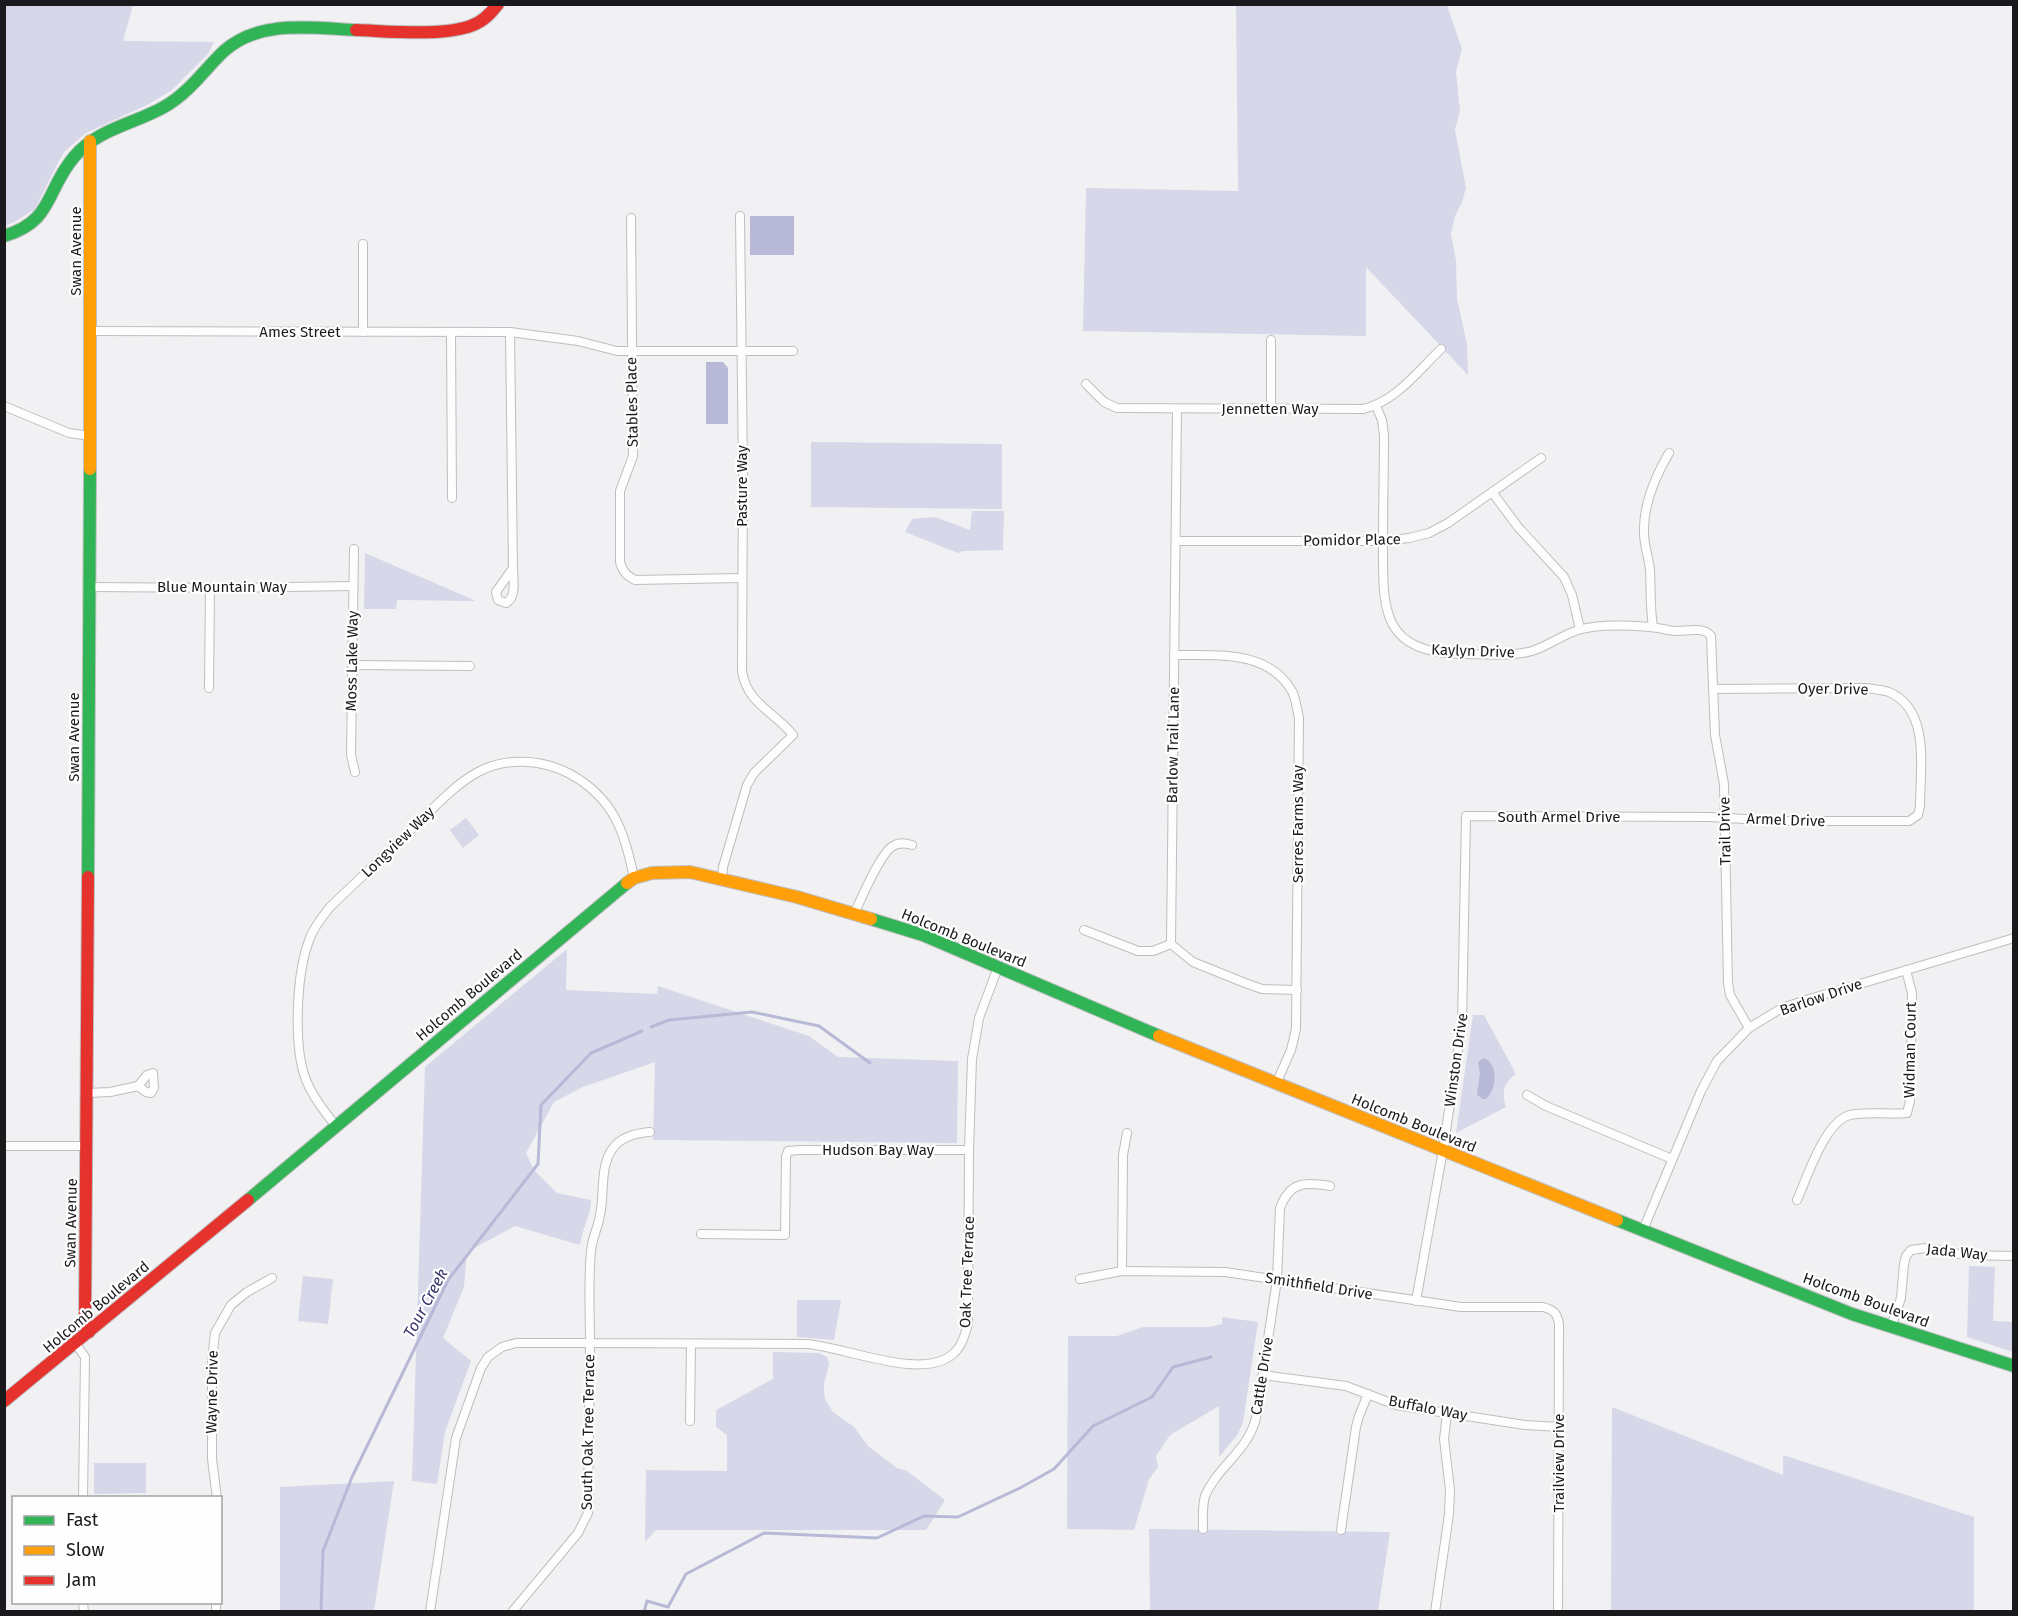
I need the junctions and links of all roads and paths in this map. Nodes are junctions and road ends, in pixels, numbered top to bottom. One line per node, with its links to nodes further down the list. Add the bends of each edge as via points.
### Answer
1 (498, 4): 2 (street, via 482,21 454,30 293,29 253,34 225,50 194,85 170,104)
2 (90, 141): 5 (street, via 72,159 39,219 25,230); 7 (street, Swan Avenue)
3 (741, 216): 14 (street, Pasture Way)
4 (631, 218): 13 (street, Stables Place)
5 (4, 236)
6 (363, 244): 8 (street)
7 (90, 331): 8 (street, Ames Street); 21 (street, Swan Avenue)
8 (363, 332): 10 (street, Ames Street)
9 (510, 332): 10 (street, Ames Street); 13 (street, Ames Street); 29 (street)
10 (451, 333): 25 (street)
11 (1271, 340): 20 (street)
12 (1441, 349): 18 (street, Jennetten Way)
13 (631, 351): 14 (street, Ames Street); 30 (street, Stables Place, via 633,456 620,491 622,571 635,580)
14 (741, 351): 15 (street, Ames Street); 30 (street, Pasture Way)
15 (793, 351)
16 (1086, 384): 19 (street, Jennetten Way, via 1104,402 1117,408)
17 (4, 406): 21 (street, via 69,433)
18 (1376, 406): 20 (street, Jennetten Way, via 1348,410); 27 (street, Kaylyn Drive, via 1384,435)
19 (1178, 409): 20 (street, Jennetten Way); 26 (street, Barlow Trail Lane)
20 (1270, 409)
21 (90, 436): 32 (street, Swan Avenue)
22 (1669, 453): 34 (street, via 1656,476 1644,522)
23 (1541, 458): 24 (street, Pomidor Place)
24 (1492, 492): 27 (street, Pomidor Place, via 1429,533); 35 (street, via 1564,578)
25 (452, 498)
26 (1176, 541): 27 (street, Pomidor Place); 37 (street, Barlow Trail Lane)
27 (1383, 541): 35 (street, Kaylyn Drive, via 1385,608 1397,631 1425,650 1518,654)
28 (354, 549): 31 (street, Moss Lake Way)
29 (513, 568)
30 (741, 578): 49 (street, Pasture Way, via 745,685 757,702 793,735 754,772 747,785)
31 (353, 586): 33 (street, Blue Mountain Way); 38 (street, Moss Lake Way)
32 (90, 587): 33 (street, Blue Mountain Way); 60 (street, Swan Avenue)
33 (210, 587): 40 (street)
34 (1653, 627): 35 (street, Kaylyn Drive); 36 (street, Kaylyn Drive)
35 (1580, 629)
36 (1707, 632): 41 (street, Trail Drive, via 1712,642)
37 (1174, 655): 53 (street, Barlow Trail Lane); 56 (street, Serres Farms Way, via 1245,658 1280,676 1293,693 1299,718)
38 (352, 664): 39 (street); 42 (street, Moss Lake Way, via 351,755)
39 (470, 666)
40 (209, 688)
41 (1713, 689): 43 (street, Oyer Drive, via 1866,688 1899,698 1916,718 1920,731); 46 (street, Trail Drive)
42 (355, 772)
43 (1918, 815): 46 (street, Armel Drive, via 1909,821)
44 (1466, 816): 45 (street, South Armel Drive); 68 (street, Winston Drive, via 1463,1010)
45 (1653, 817): 46 (street, Armel Drive)
46 (1725, 818): 57 (street, Trail Drive, via 1728,983 1732,1001)
47 (912, 845): 50 (street, via 904,843 890,848)
48 (634, 879): 49 (street, Holcomb Boulevard, via 670,871); 62 (street, Holcomb Boulevard); 62 (street, Longview Way, via 614,813 594,791 565,772 538,763 507,763 478,772 447,795 330,907 310,938 300,980 300,1055 306,1081)
49 (722, 879): 50 (street, Holcomb Boulevard)
50 (854, 914): 54 (street, Holcomb Boulevard, via 923,935)
51 (1084, 930): 53 (street, via 1138,951 1153,951)
52 (2013, 938): 55 (street, Barlow Drive)
53 (1171, 944): 56 (street, via 1193,962 1245,983 1262,989)
54 (998, 967): 58 (street, Holcomb Boulevard); 67 (street, Oak Tree Terrace, via 974,1036)
55 (1906, 970): 57 (street, Barlow Drive, via 1798,1002); 71 (street, Widman Court, via 1912,993 1907,1113 1858,1114 1840,1119 1826,1137)
56 (1297, 990): 58 (street, Serres Farms Way, via 1296,1029)
57 (1749, 1028): 69 (street, Barlow Drive, via 1709,1074)
58 (1276, 1084): 68 (street, Holcomb Boulevard)
59 (138, 1086): 60 (street)
60 (87, 1093): 66 (street, Swan Avenue)
61 (1527, 1095): 69 (street)
62 (337, 1127): 82 (street, Holcomb Boulevard)
63 (650, 1132): 84 (street, via 620,1141 606,1162 600,1217 591,1251)
64 (1127, 1133): 75 (street, via 1123,1155)
65 (4, 1146): 66 (street)
66 (87, 1146): 82 (street, Swan Avenue)
67 (969, 1150): 73 (street, Hudson Bay Way, via 788,1152 785,1235); 85 (street, Oak Tree Terrace, via 968,1324 956,1352 933,1364 918,1365 824,1345)
68 (1443, 1150): 72 (street, Holcomb Boulevard); 79 (street, Winston Drive)
69 (1672, 1159): 72 (street, Barlow Drive)
70 (1330, 1186): 78 (street, Cattle Drive, via 1304,1183 1283,1200)
71 (1797, 1200)
72 (1643, 1230): 81 (street, Holcomb Boulevard)
73 (700, 1234)
74 (2013, 1256): 81 (street, Jada Way, via 1911,1250 1906,1256 1901,1298)
75 (1122, 1271): 77 (street, Smithfield Drive); 78 (street, Smithfield Drive, via 1225,1272)
76 (272, 1278): 94 (street, Wayne Drive, via 231,1305 215,1333 212,1459)
77 (1080, 1279)
78 (1276, 1280): 79 (street, Smithfield Drive); 87 (street, Cattle Drive)
79 (1416, 1301): 80 (street, Smithfield Drive, via 1461,1307 1543,1307)
80 (1557, 1314): 92 (street, Trailview Drive)
81 (1891, 1327): 86 (street, Holcomb Boulevard)
82 (88, 1332): 83 (street, Holcomb Boulevard)
83 (75, 1343): 89 (street, Holcomb Boulevard); 93 (street, via 85,1357)
84 (590, 1343): 85 (street, Oak Tree Terrace); 97 (street, South Oak Tree Terrace, via 516,1343 488,1357 481,1368 456,1438); 98 (street, South Oak Tree Terrace, via 588,1513 578,1533)
85 (691, 1345): 91 (street)
86 (2013, 1366)
87 (1263, 1375): 88 (street, Buffalo Way, via 1346,1386); 95 (street, Cattle Drive, via 1253,1429 1211,1486 1205,1498)
88 (1368, 1394): 90 (street, Buffalo Way, via 1396,1405); 96 (street, via 1356,1427)
89 (4, 1401)
90 (1447, 1413): 92 (street, Buffalo Way); 99 (street, via 1444,1439 1449,1514)
91 (690, 1422)
92 (1559, 1426): 100 (street, Trailview Drive)
93 (83, 1496)
94 (217, 1496)
95 (1203, 1529)
96 (1341, 1530)
97 (430, 1611)
98 (512, 1611)
99 (1435, 1611)
100 (1558, 1611)

